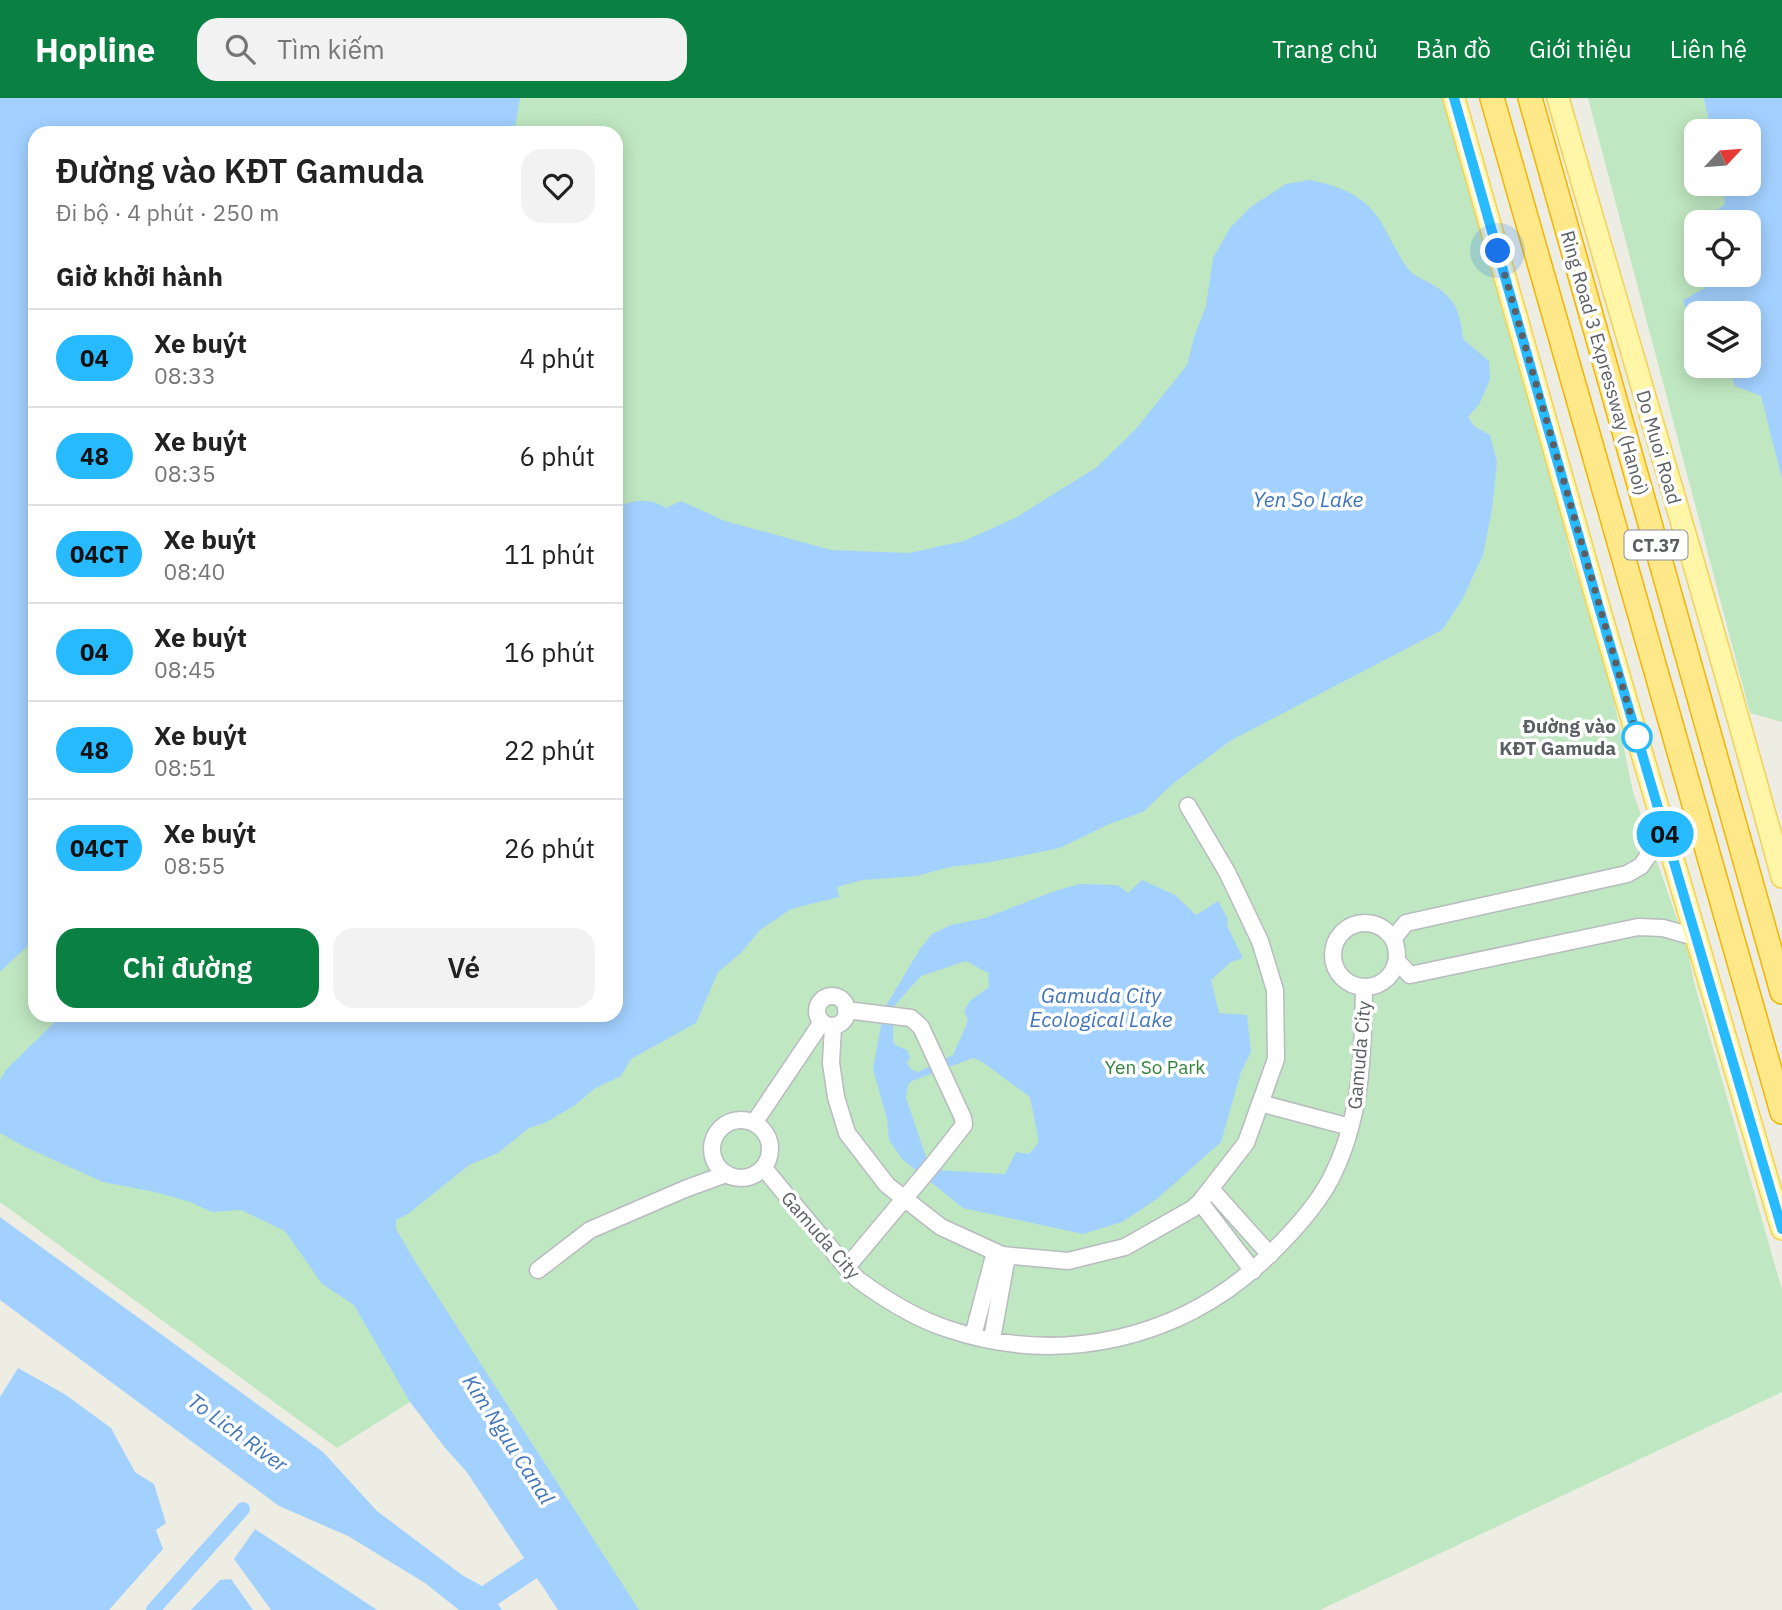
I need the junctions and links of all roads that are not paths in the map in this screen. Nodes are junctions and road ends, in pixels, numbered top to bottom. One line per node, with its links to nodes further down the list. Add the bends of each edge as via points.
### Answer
1 (1454, 98): 6 (main road)
2 (1492, 98): 16 (highway, Ring Road 3 Expressway (Hanoi) / CT.37)
3 (1530, 98): 12 (highway, Ring Road 3 Expressway (Hanoi) / CT.37)
4 (1558, 98): 7 (main road, Do Muoi Road, via 1731,685)
5 (1188, 806): 15 (street, via 1260,941 1275,990 1276,1059)
6 (1665, 832): 8 (main road); 9 (street, via 1641,866 1627,874 1406,923)
7 (1782, 877)
8 (1695, 937): 10 (street, via 1638,927 1410,975); 24 (main road)
9 (1393, 939): 10 (street); 11 (street, via 1376,924 1354,924 1336,938 1332,960 1343,980)
10 (1397, 961): 11 (street, via 1385,981)
11 (1364, 988): 18 (street, Gamuda City, via 1363,1053)
12 (1782, 992)
13 (846, 1010): 14 (street, via 842,1022); 14 (street, via 839,998 825,998 817,1009); 22 (street, via 917,1021 963,1118 964,1125)
14 (828, 1024): 17 (street); 22 (street, via 836,1097 846,1133 887,1185)
15 (1259, 1106): 18 (street); 21 (street, via 1246,1143)
16 (1782, 1112)
17 (754, 1123): 19 (street, via 769,1139 770,1154); 20 (street, via 733,1121 715,1135 713,1157)
18 (1349, 1131): 26 (street, Gamuda City, via 1335,1172 1294,1232)
19 (764, 1168): 20 (street, via 746,1178); 27 (street, Gamuda City)
20 (726, 1174): 28 (street, via 590,1230)
21 (1211, 1189): 23 (street); 26 (street)
22 (905, 1199): 25 (street, via 942,1227); 27 (street)
23 (1200, 1202): 25 (street, via 1125,1247 1068,1261); 29 (street)
24 (1782, 1230)
25 (1001, 1254): 30 (street); 31 (street)
26 (1270, 1255): 29 (street, Gamuda City)
27 (847, 1267): 30 (street, Gamuda City, via 857,1279 899,1306 945,1329)
28 (538, 1270)
29 (1252, 1271): 31 (street, Gamuda City, via 1189,1314 1130,1336 1045,1347)
30 (973, 1336): 31 (street, Gamuda City)
31 (992, 1339)

